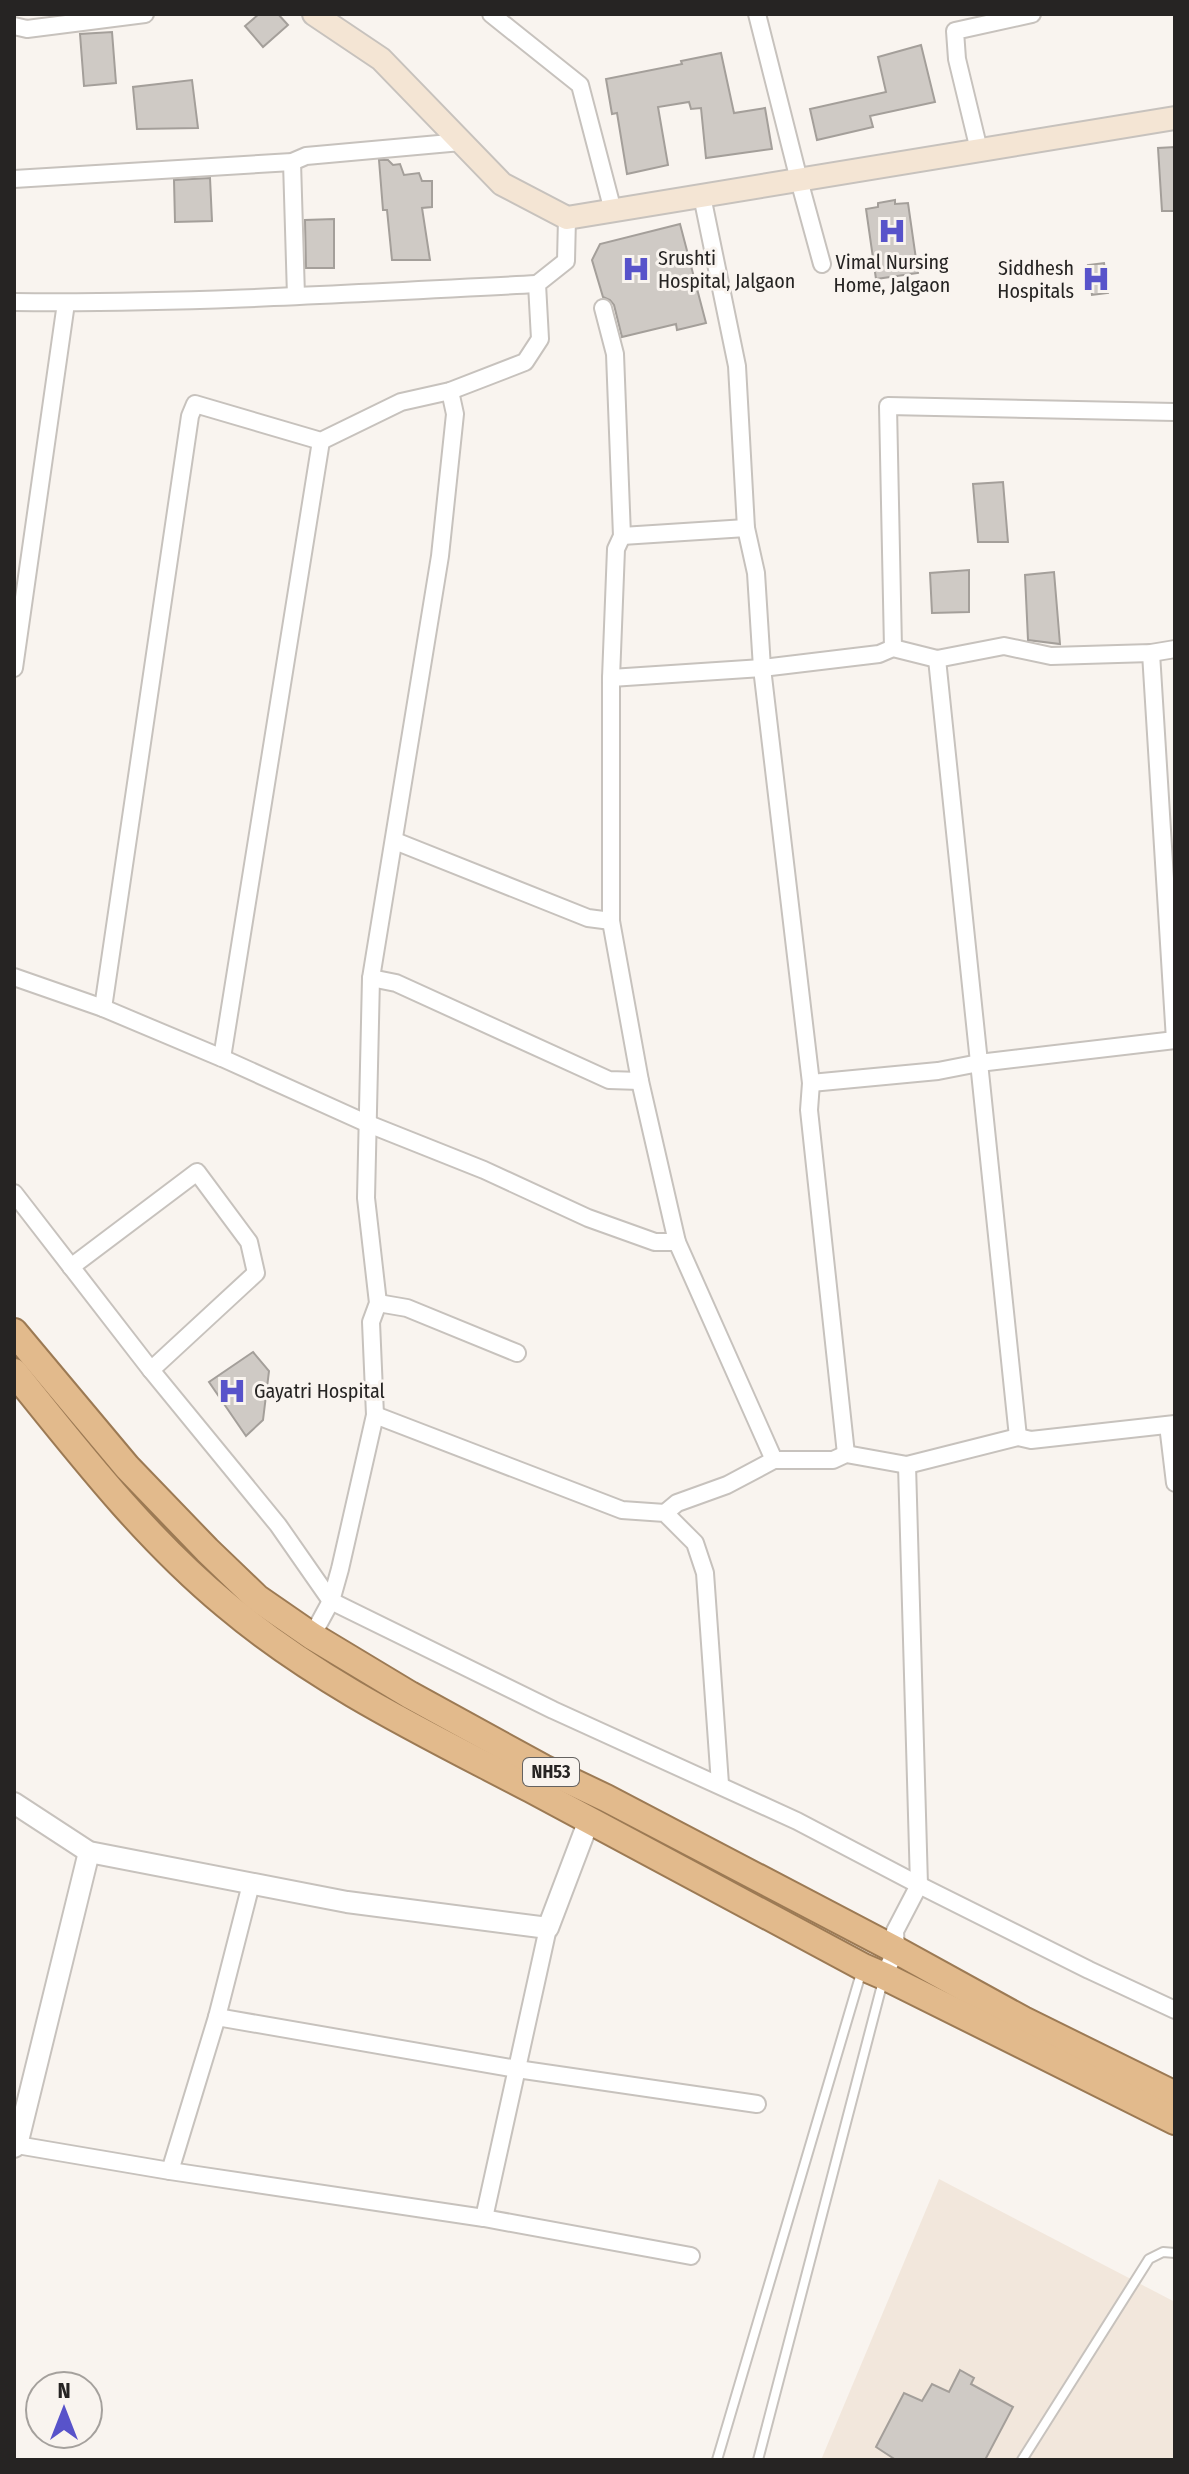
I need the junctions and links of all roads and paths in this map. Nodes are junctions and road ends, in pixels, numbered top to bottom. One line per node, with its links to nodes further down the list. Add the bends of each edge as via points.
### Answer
1 (145, 14): 6 (street, via 27,29)
2 (314, 14): 8 (main road, via 381,59)
3 (491, 14): 14 (street, via 580,85)
4 (757, 14): 12 (street)
5 (1032, 14): 9 (street, via 955,31)
6 (14, 26)
7 (1175, 118): 9 (main road)
8 (461, 142): 10 (street, via 306,156); 15 (main road, via 502,184)
9 (979, 150): 12 (main road)
10 (292, 162): 11 (street); 18 (street)
11 (14, 179)
12 (799, 180): 13 (main road); 16 (street)
13 (702, 196): 14 (main road); 25 (street, via 737,366)
14 (613, 211): 15 (main road)
15 (567, 218): 17 (street, via 566,261)
16 (822, 264)
17 (537, 284): 18 (street); 22 (street, via 540,339 525,362)
18 (296, 296): 20 (street)
19 (14, 302): 20 (street)
20 (66, 303): 31 (street)
21 (603, 308): 26 (street, via 615,354)
22 (450, 391): 24 (street, via 401,402); 34 (street, via 455,414 440,556)
23 (1175, 412): 27 (street, via 888,406)
24 (321, 441): 38 (street, via 195,404 190,416); 40 (street)
25 (746, 528): 26 (street); 32 (street, via 756,573)
26 (622, 536): 33 (street, via 616,549)
27 (893, 648): 30 (street); 32 (street)
28 (1175, 649): 29 (street)
29 (1151, 653): 30 (street, via 1051,656 1004,646); 39 (street)
30 (937, 659): 41 (street)
31 (14, 668)
32 (762, 668): 33 (street); 43 (street)
33 (611, 678): 35 (street)
34 (395, 841): 35 (street, via 588,918); 37 (street)
35 (611, 921): 42 (street)
36 (14, 977): 38 (street)
37 (371, 978): 42 (street, via 396,983 609,1080); 44 (street)
38 (103, 1008): 40 (street)
39 (1175, 1040): 41 (street)
40 (222, 1058): 44 (street)
41 (979, 1063): 43 (street); 55 (street)
42 (640, 1081): 46 (street)
43 (811, 1083): 56 (street, via 809,1110)
44 (366, 1123): 46 (street, via 588,1218 655,1242); 48 (street, via 366,1198)
45 (14, 1193): 47 (street)
46 (677, 1242): 57 (street)
47 (71, 1267): 51 (street); 51 (street, via 197,1172 249,1242 256,1273)
48 (378, 1303): 50 (street, via 407,1308); 53 (street, via 371,1322)
49 (14, 1332): 62 (highway, NH53, via 127,1467 207,1550 257,1598)
50 (517, 1353)
51 (151, 1370): 61 (street, via 278,1525)
52 (14, 1372): 65 (highway, NH53, via 111,1492 227,1606 300,1661 391,1716)
53 (375, 1415): 60 (street, via 622,1510); 61 (street)
54 (1172, 1425): 55 (street, via 1031,1440); 59 (street)
55 (1018, 1437): 58 (street)
56 (846, 1454): 57 (street, via 833,1460); 58 (street)
57 (774, 1460): 60 (street)
58 (907, 1465): 68 (street)
59 (1175, 1483)
60 (665, 1513): 63 (street, via 695,1543 705,1573)
61 (331, 1601): 62 (street); 63 (street, via 553,1710)
62 (312, 1636): 70 (highway, NH53, via 529,1760)
63 (720, 1784): 68 (street)
64 (14, 1803): 66 (street)
65 (589, 1820): 69 (street); 71 (highway, NH53)
66 (89, 1852): 67 (street); 78 (street)
67 (251, 1884): 69 (street); 73 (street)
68 (919, 1885): 70 (street); 72 (street)
69 (548, 1928): 74 (street)
70 (889, 1941): 71 (street); 71 (street); 75 (highway, NH53, via 1023,2020)
71 (873, 1972): 77 (highway, NH53); 83 (lane, via 843,2027); 84 (lane)
72 (1175, 2010)
73 (217, 2017): 74 (street); 79 (street)
74 (517, 2069): 76 (street); 80 (street)
75 (1175, 2095)
76 (757, 2104)
77 (1175, 2121)
78 (16, 2146): 79 (street)
79 (170, 2171): 80 (street)
80 (484, 2218): 82 (street)
81 (1175, 2253): 85 (lane, via 1149,2259)
82 (691, 2256)
83 (717, 2460)
84 (758, 2460)
85 (1022, 2460)

